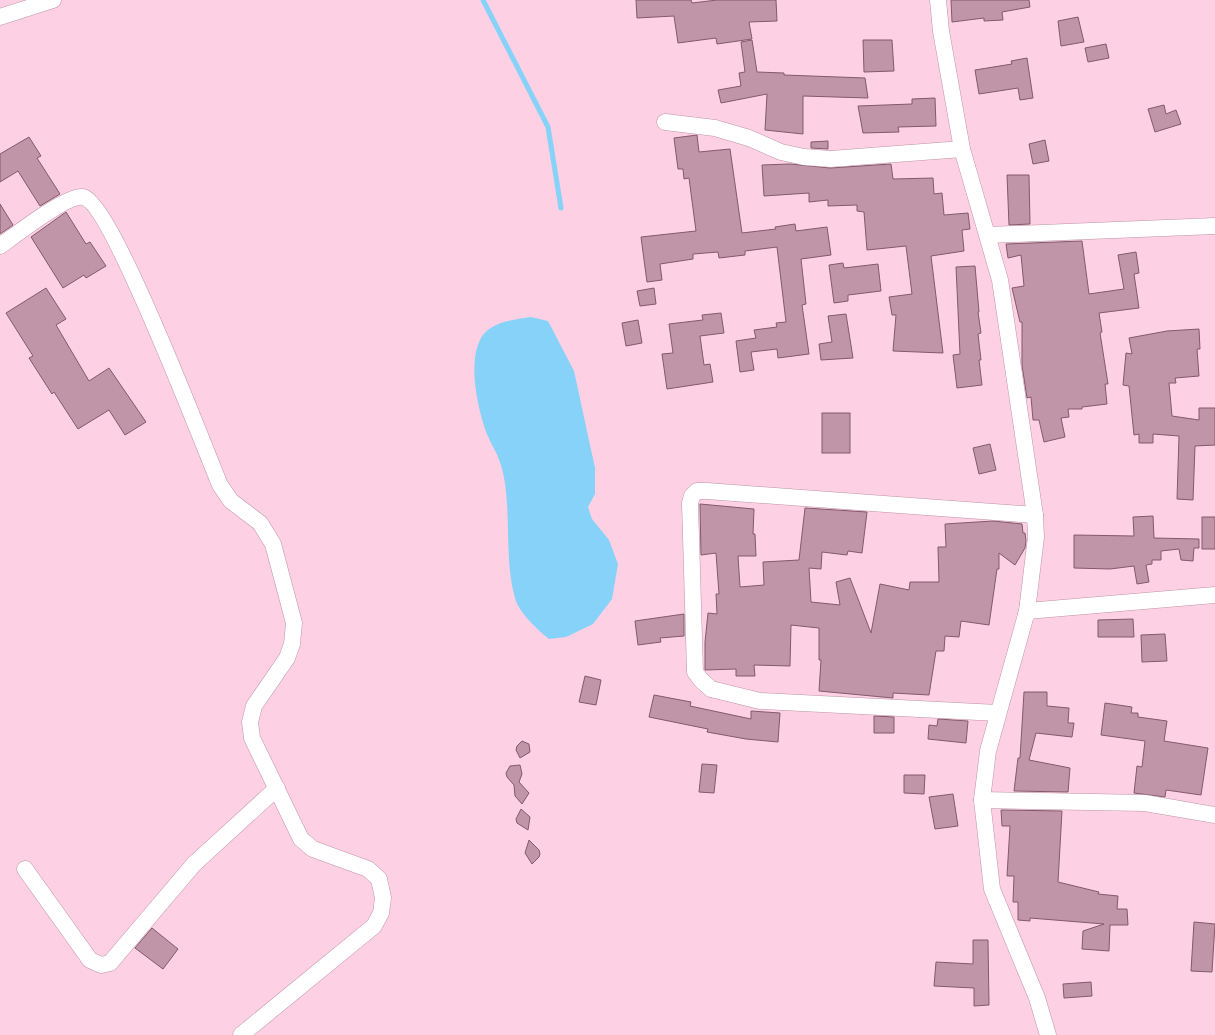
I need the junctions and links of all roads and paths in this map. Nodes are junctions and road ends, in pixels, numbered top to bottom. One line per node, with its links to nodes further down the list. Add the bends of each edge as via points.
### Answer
1 (53, 0): 3 (street)
2 (938, 0): 5 (street)
3 (0, 17)
4 (665, 122): 5 (street, via 715,128 749,138 781,152 804,157 831,159)
5 (962, 149): 7 (street)
6 (1215, 226): 7 (street)
7 (988, 235): 9 (street, via 1000,280)
8 (0, 246): 13 (street, via 66,201 80,196 90,200 138,284 220,485 231,501 260,523 272,544 294,623 292,644 287,658 254,706 250,722 252,738)
9 (1035, 515): 11 (street, via 1036,537); 12 (street, via 707,491 697,492 690,502 695,672 711,689 760,701)
10 (1215, 595): 11 (street)
11 (1027, 611): 12 (street)
12 (998, 714): 14 (street, via 988,751)
13 (277, 788): 16 (street, via 194,864 110,963 101,965 90,960); 17 (street, via 301,839 313,849 368,869 379,879 383,898 381,913 374,926)
14 (982, 800): 15 (street, via 1145,803); 18 (street, via 992,889 1037,998)
15 (1215, 815)
16 (25, 869)
17 (241, 1035)
18 (1048, 1035)

